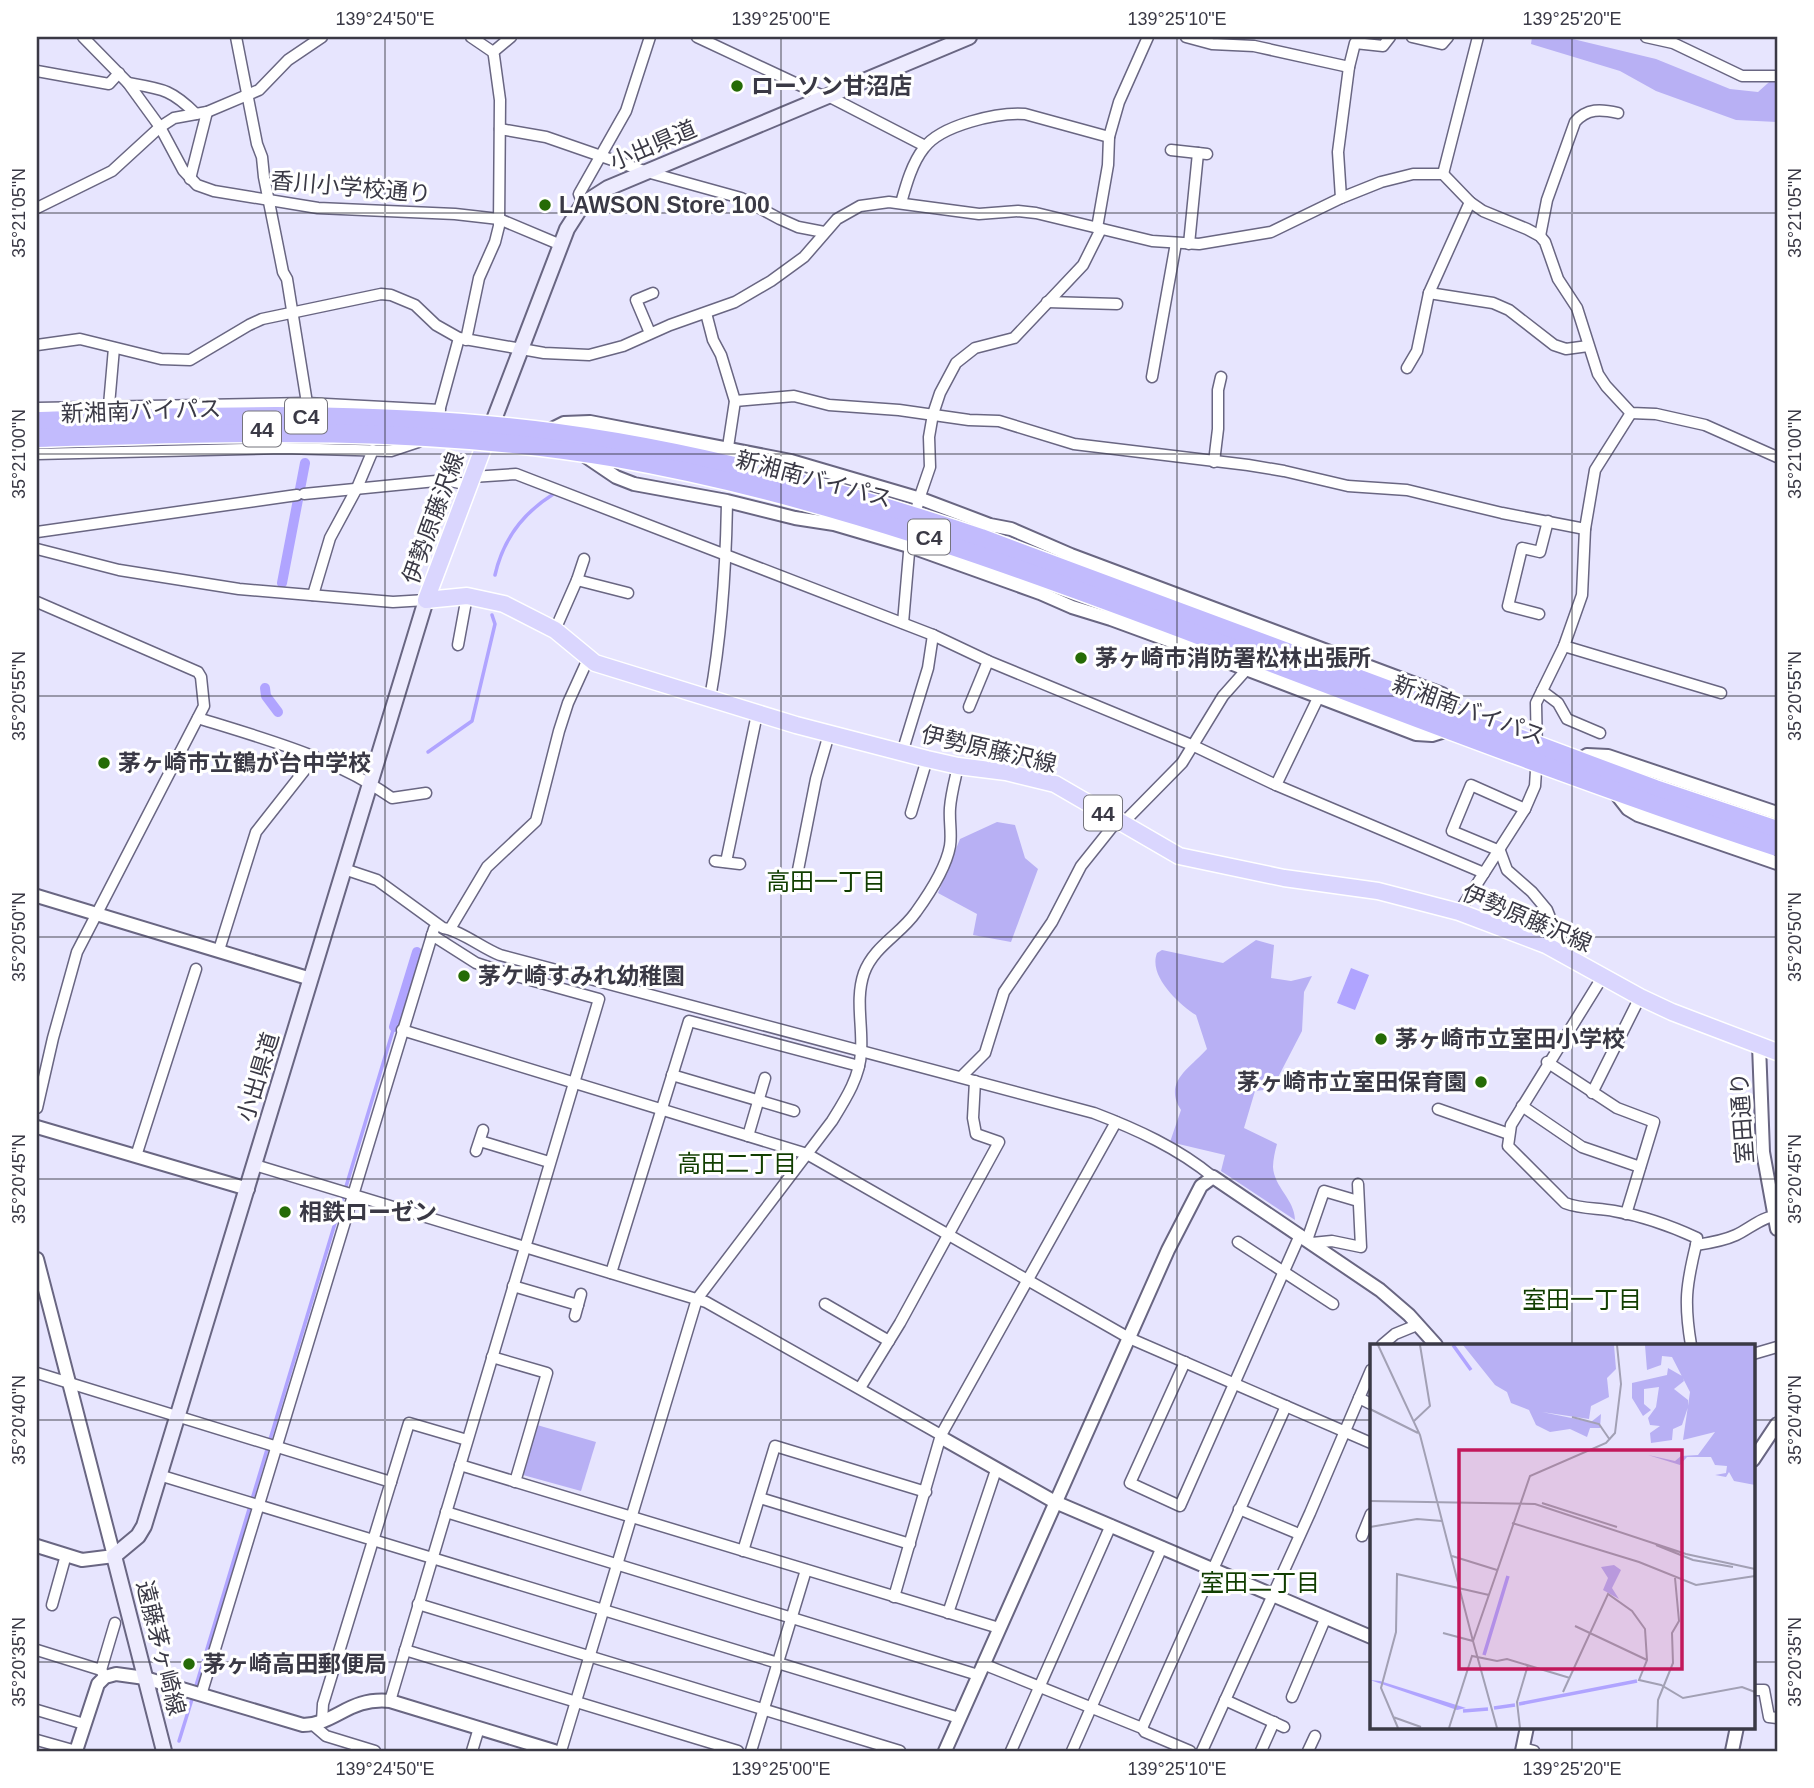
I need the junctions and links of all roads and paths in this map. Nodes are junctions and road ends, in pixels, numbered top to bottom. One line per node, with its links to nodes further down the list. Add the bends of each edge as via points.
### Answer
1 (83, 37): 17 (street)
2 (98, 37): 17 (street)
3 (236, 37): 24 (street)
4 (471, 37): 18 (street)
5 (510, 37): 18 (street)
6 (650, 37): 34 (street, via 626,111)
7 (697, 37): 25 (street)
8 (969, 37): 25 (main road, 小出県道)
9 (1148, 37): 31 (street)
10 (1186, 37): 19 (street)
11 (1390, 37): 19 (street, via 1383,46 1355,43)
12 (1412, 37): 13 (street, via 1441,44)
13 (1448, 37)
14 (1478, 37): 36 (street)
15 (1646, 37): 22 (street, via 1673,43 1742,76)
16 (317, 38): 24 (street, via 264,86)
17 (95, 48): 21 (street)
18 (493, 52): 30 (street)
19 (1349, 67): 38 (street, via 1338,152)
20 (37, 71): 21 (street, via 109,83)
21 (120, 73): 23 (street)
22 (1777, 76)
23 (128, 83): 28 (street, via 170,92); 29 (street)
24 (247, 95): 26 (street); 39 (street)
25 (826, 97): 32 (street); 35 (main road, 小出県道)
26 (207, 112): 28 (street); 37 (street)
27 (1618, 113): 47 (street, via 1589,111 1575,122 1547,200)
28 (196, 114): 29 (street, via 174,118)
29 (160, 127): 37 (street); 43 (street, via 112,171)
30 (500, 129): 34 (street, via 546,137); 44 (street)
31 (1109, 137): 32 (street, via 1011,113 949,130); 45 (street)
32 (925, 146): 41 (street)
33 (1171, 150): 50 (street, via 1203,154)
34 (599, 156): 35 (street); 42 (street, via 579,194)
35 (647, 172): 42 (main road, 小出県道); 46 (street, via 741,198 789,223)
36 (1443, 174): 38 (street, via 1413,174); 40 (street)
37 (190, 179): 39 (street, 香川小学校通り, via 206,189)
38 (1341, 198): 50 (street, via 1271,232)
39 (269, 201): 44 (street, 香川小学校通り); 55 (street)
40 (1470, 202): 47 (street); 52 (street)
41 (901, 203): 45 (street, via 979,214 1036,213); 46 (street, via 860,206)
42 (583, 204): 49 (main road, 小出県道)
43 (37, 208)
44 (499, 219): 49 (street, 香川小学校通り); 58 (street)
45 (1099, 228): 48 (street); 53 (street, via 1083,265)
46 (824, 232): 56 (street, via 804,257 771,281)
47 (1540, 236): 60 (street, via 1558,279 1577,308)
48 (1176, 243): 50 (street); 64 (street)
49 (561, 244): 62 (main road, 小出県道)
50 (1189, 244)
51 (653, 293): 57 (street, via 636,300)
52 (1429, 293): 60 (street, via 1493,303 1554,345 1566,349); 63 (street, via 1417,351)
53 (1047, 302): 54 (street); 72 (street, via 1014,338 975,348 956,363)
54 (1117, 304)
55 (291, 313): 58 (street, via 391,295 415,305 436,325); 61 (street, via 248,325 190,360 161,359); 67 (street)
56 (706, 313): 57 (street); 66 (street)
57 (650, 333): 62 (street, via 589,355)
58 (462, 339): 62 (street); 73 (street)
59 (37, 345): 61 (street, via 80,339)
60 (1588, 346): 71 (street, via 1598,374)
61 (114, 348): 68 (street)
62 (522, 348): 75 (main road, 小出県道)
63 (1407, 368)
64 (1152, 377)
65 (1221, 377): 81 (street)
66 (735, 401): 72 (street, via 794,396 829,405); 77 (street)
67 (307, 403): 70 (street); 73 (street)
68 (110, 405): 69 (street); 70 (street)
69 (37, 408)
70 (259, 412): 73 (main road, 伊勢原藤沢線 / 44); 74 (main road, 伊勢原藤沢線 / 44)
71 (1631, 413): 80 (street, via 1705,425); 87 (street, via 1595,470)
72 (933, 414): 81 (street, via 999,421 1074,444); 84 (street, via 930,467)
73 (433, 422): 75 (main road, 伊勢原藤沢線 / 44); 76 (main road, 伊勢原藤沢線 / 44); 78 (street, via 418,442)
74 (37, 424): 133 (highway, 新湘南バイパス / C4, bridge, via 293,416 443,421 574,435 751,469 981,538 1655,789)
75 (488, 434): 77 (street, via 541,433 564,423 590,422); 82 (main road, 伊勢原藤沢線); 85 (street, via 578,452 634,484)
76 (37, 436): 134 (highway, 新湘南バイパス / C4, bridge, via 294,432 440,437 602,456 772,491 982,555)
77 (728, 447): 84 (street)
78 (373, 450): 79 (street); 83 (street)
79 (37, 454)
80 (1777, 457)
81 (1214, 461): 86 (street, via 1357,488 1407,490)
82 (471, 481): 83 (street); 91 (street, via 516,474); 97 (main road, 伊勢原藤沢線)
83 (357, 488): 88 (street); 95 (street, via 330,538)
84 (919, 499): 89 (street); 102 (street, via 1022,533)
85 (727, 501): 89 (street, via 835,524); 91 (street)
86 (1548, 521): 87 (street); 99 (street, via 1540,552 1522,548 1508,606)
87 (1585, 529): 105 (street, via 1582,595)
88 (37, 532)
89 (909, 546): 100 (street); 108 (street)
90 (37, 549): 95 (street, via 171,580)
91 (726, 554): 100 (street); 112 (street)
92 (584, 559): 93 (street)
93 (578, 580): 94 (street); 101 (street)
94 (628, 593)
95 (313, 595): 97 (street)
96 (467, 596): 97 (main road, 伊勢原藤沢線 / 44); 101 (main road, 伊勢原藤沢線 / 44, via 504,604); 104 (street)
97 (426, 600): 126 (main road, 小出県道)
98 (37, 602): 115 (street, via 198,672 204,705)
99 (1539, 614)
100 (903, 623): 103 (street)
101 (555, 630): 106 (main road, 伊勢原藤沢線 / 44)
102 (1271, 630): 108 (street); 116 (street, via 1441,694)
103 (933, 635): 107 (street); 120 (street, via 928,668)
104 (458, 645)
105 (1564, 646): 109 (street); 110 (street)
106 (588, 659): 112 (main road, 伊勢原藤沢線 / 44); 145 (street, via 559,731 539,815 487,867)
107 (988, 661): 113 (street); 119 (street)
108 (1250, 671): 111 (street); 119 (street, via 1223,696)
109 (1542, 691): 118 (street, via 1558,703 1567,719); 121 (street, via 1536,703)
110 (1721, 693)
111 (1320, 696): 116 (street, via 1416,734 1432,735); 127 (street)
112 (710, 698): 114 (main road, 伊勢原藤沢線 / 44)
113 (969, 707)
114 (757, 714): 117 (main road, 伊勢原藤沢線 / 44); 137 (street, via 721,862)
115 (198, 718): 122 (street); 143 (street)
116 (1462, 725): 121 (street)
117 (828, 733): 120 (main road, 伊勢原藤沢線 / 44); 139 (street)
118 (1600, 733)
119 (1194, 746): 127 (street); 132 (street)
120 (902, 753): 123 (main road, 伊勢原藤沢線 / 44)
121 (1537, 755): 124 (street); 129 (street, via 1535,786)
122 (315, 757): 126 (street); 147 (street, via 256,832)
123 (926, 759): 125 (main road, 伊勢原藤沢線 / 44); 130 (street)
124 (1553, 761): 131 (street, via 1564,765 1587,755 1608,756); 136 (street, via 1606,784 1638,815)
125 (958, 766): 132 (main road, 伊勢原藤沢線 / 44, via 1041,779); 155 (street, via 950,806 949,848 942,866 914,916 865,970 860,992)
126 (371, 783): 128 (street, via 392,798); 138 (main road, 小出県道)
127 (1276, 786): 140 (street)
128 (426, 793)
129 (1525, 809): 135 (street); 135 (street, via 1471,785 1452,831)
130 (911, 813)
131 (1777, 813)
132 (1119, 823): 142 (main road, 伊勢原藤沢線 / 44, via 1179,856 1378,891); 160 (street, via 1088,854 1052,922 1004,992 985,1053)
133 (1777, 830)
134 (1777, 847)
135 (1500, 851): 140 (street); 148 (street, via 1507,870 1546,910)
136 (1777, 863)
137 (740, 864)
138 (344, 869): 144 (street, via 377,880); 151 (main road, 小出県道)
139 (798, 870)
140 (1484, 873): 142 (street)
141 (37, 896): 143 (street)
142 (1459, 912): 148 (main road, 伊勢原藤沢線 / 44)
143 (97, 914): 147 (street); 167 (street, via 77,952)
144 (436, 922): 145 (street); 146 (street)
145 (450, 929): 155 (street, via 500,954)
146 (432, 935): 153 (street); 163 (street, via 484,966 599,999)
147 (219, 950): 151 (street)
148 (1560, 952): 150 (main road, 伊勢原藤沢線 / 44)
149 (195, 969): 177 (street)
150 (1603, 976): 152 (main road, 伊勢原藤沢線 / 44); 157 (street)
151 (311, 978): 179 (main road, 小出県道)
152 (1640, 997): 154 (main road, 伊勢原藤沢線 / 44); 164 (street)
153 (402, 1030): 163 (street); 184 (street)
154 (1759, 1045): 156 (main road, 伊勢原藤沢線 / 44); 187 (street, 室田通り, via 1763,1152)
155 (861, 1052): 158 (street); 160 (street)
156 (1777, 1052)
157 (1547, 1062): 164 (street); 166 (street)
158 (859, 1066): 159 (street, via 689,1021); 176 (street, via 843,1103)
159 (672, 1075): 165 (street); 168 (street)
160 (961, 1077): 162 (street)
161 (765, 1078): 165 (street)
162 (975, 1081): 171 (street); 188 (street, via 976,1134 999,1142)
163 (574, 1083): 168 (street); 178 (street)
164 (1592, 1093): 180 (street, via 1654,1122)
165 (758, 1101): 170 (street); 174 (street)
166 (1522, 1106): 173 (street); 180 (street, via 1582,1147)
167 (37, 1108)
168 (662, 1109): 174 (street); 195 (street)
169 (1438, 1110): 173 (street)
170 (794, 1111)
171 (1116, 1122): 181 (street, via 1166,1146); 196 (street)
172 (37, 1127): 177 (street)
173 (1509, 1135): 186 (street, via 1508,1146 1565,1203)
174 (748, 1136): 176 (street)
175 (480, 1141): 178 (street)
176 (807, 1154): 188 (street); 199 (street)
177 (136, 1156): 183 (street)
178 (549, 1162): 192 (street)
179 (255, 1165): 183 (main road, 小出県道); 184 (street)
180 (1640, 1167): 186 (street)
181 (1213, 1177): 189 (street); 203 (street, via 1202,1186 1181,1224)
182 (1358, 1184): 185 (street)
183 (248, 1189): 220 (main road, 小出県道)
184 (349, 1194): 192 (street); 227 (street)
185 (1358, 1201): 189 (street, via 1324,1191); 189 (street, via 1362,1247)
186 (1626, 1214): 191 (street, via 1698,1238)
187 (1777, 1221): 191 (street, via 1770,1216 1734,1236)
188 (948, 1235): 196 (street); 204 (street)
189 (1306, 1239): 194 (street); 202 (street, via 1380,1290)
190 (1238, 1242): 194 (street)
191 (1696, 1245): 207 (street, via 1686,1289)
192 (524, 1247): 195 (street); 197 (street)
193 (37, 1262): 214 (street)
194 (1284, 1272): 201 (street); 215 (street)
195 (611, 1273): 199 (street)
196 (1028, 1281): 203 (street); 223 (street)
197 (513, 1286): 198 (street, via 576,1310); 210 (street)
198 (581, 1294)
199 (697, 1299): 216 (street); 241 (street)
200 (825, 1304): 204 (street)
201 (1333, 1304)
202 (1417, 1325): 205 (street); 206 (street)
203 (1129, 1338): 211 (street); 236 (street)
204 (889, 1341): 216 (street)
205 (1383, 1344)
206 (1435, 1344)
207 (1691, 1344)
208 (1777, 1347): 209 (street)
209 (1755, 1353)
210 (492, 1357): 224 (street); 233 (street, via 547,1373)
211 (1185, 1362): 215 (street); 215 (street, via 1130,1483 1180,1506)
212 (1370, 1372): 217 (street)
213 (37, 1374): 214 (street)
214 (70, 1384): 220 (street); 251 (street)
215 (1235, 1384): 219 (street)
216 (860, 1388): 223 (street)
217 (1359, 1398): 218 (street); 222 (street)
218 (1370, 1404)
219 (1286, 1406): 222 (street); 238 (street)
220 (178, 1417): 227 (street); 231 (main road, 小出県道)
221 (1777, 1424): 225 (street)
222 (1345, 1431): 226 (street); 243 (street)
223 (942, 1436): 230 (street); 234 (street)
224 (467, 1440): 229 (street); 232 (street, via 409,1423)
225 (1772, 1440): 228 (street)
226 (1370, 1443)
227 (272, 1445): 232 (street); 237 (street)
228 (1755, 1458)
229 (460, 1465): 233 (street); 239 (street)
230 (996, 1470): 236 (street); 261 (street)
231 (159, 1475): 237 (street); 251 (main road, 小出県道, via 144,1526)
232 (391, 1482): 245 (street)
233 (515, 1482): 241 (street)
234 (926, 1492): 235 (street, via 775,1446); 246 (street)
235 (760, 1498): 246 (street); 249 (street)
236 (1055, 1502): 242 (street); 265 (street)
237 (254, 1504): 245 (street); 276 (street)
238 (1239, 1508): 243 (street); 254 (street)
239 (446, 1512): 252 (street); 253 (street)
240 (1370, 1516): 244 (street)
241 (632, 1517): 249 (street); 253 (street)
242 (1111, 1525): 248 (street); 274 (street)
243 (1299, 1534): 256 (street)
244 (1362, 1536)
245 (373, 1540): 252 (street); 286 (street)
246 (910, 1544): 257 (street)
247 (37, 1546): 250 (street)
248 (1163, 1547): 254 (street); 281 (street)
249 (743, 1551): 255 (street)
250 (66, 1555): 251 (street, via 90,1560); 259 (street)
251 (114, 1556): 273 (main road, 遠藤茅ヶ崎線)
252 (432, 1558): 258 (street); 260 (street)
253 (618, 1564): 260 (street); 263 (street)
254 (1213, 1568): 256 (street); 289 (street)
255 (806, 1570): 257 (street); 263 (street)
256 (1273, 1594): 262 (street); 278 (street)
257 (894, 1597): 261 (street)
258 (418, 1604): 268 (street); 269 (street)
259 (52, 1605)
260 (604, 1610): 269 (street); 270 (street)
261 (948, 1613): 265 (street)
262 (1326, 1617): 266 (street); 277 (street)
263 (792, 1618): 270 (street); 271 (street)
264 (115, 1623): 272 (street)
265 (999, 1628): 271 (street)
266 (1370, 1637)
267 (37, 1650): 272 (street)
268 (405, 1650): 279 (street); 280 (street)
269 (590, 1656): 280 (street); 282 (street)
270 (778, 1663): 282 (street); 284 (street)
271 (981, 1669): 274 (street); 284 (street)
272 (103, 1673): 273 (street); 287 (street)
273 (145, 1678): 276 (street); 296 (main road, 遠藤茅ヶ崎線)
274 (1040, 1687): 281 (street); 305 (street)
275 (1755, 1690): 285 (street, via 1764,1690 1769,1717)
276 (197, 1693): 286 (street, via 290,1722)
277 (1292, 1697)
278 (1225, 1700): 308 (street); 309 (street, via 1279,1724)
279 (390, 1701): 286 (street, via 365,1700); 288 (street)
280 (576, 1702): 300 (street); 301 (street)
281 (1091, 1708): 289 (street); 306 (street)
282 (764, 1709): 302 (street); 303 (street)
283 (37, 1710): 287 (street)
284 (959, 1718): 304 (street)
285 (1777, 1718)
286 (317, 1723): 297 (street, via 326,1736)
287 (84, 1724): 295 (street)
288 (479, 1728): 298 (street); 299 (street)
289 (1142, 1728): 307 (street)
290 (1527, 1728): 294 (street)
291 (1737, 1728): 311 (street)
292 (1315, 1736): 310 (street)
293 (37, 1740): 295 (street)
294 (1526, 1750)
295 (76, 1751)
296 (164, 1751)
297 (372, 1751)
298 (472, 1751)
299 (554, 1751)
300 (561, 1751)
301 (738, 1751)
302 (751, 1751)
303 (900, 1751)
304 (944, 1751)
305 (1011, 1751)
306 (1072, 1751)
307 (1190, 1751)
308 (1202, 1751)
309 (1261, 1751)
310 (1308, 1751)
311 (1732, 1751)

